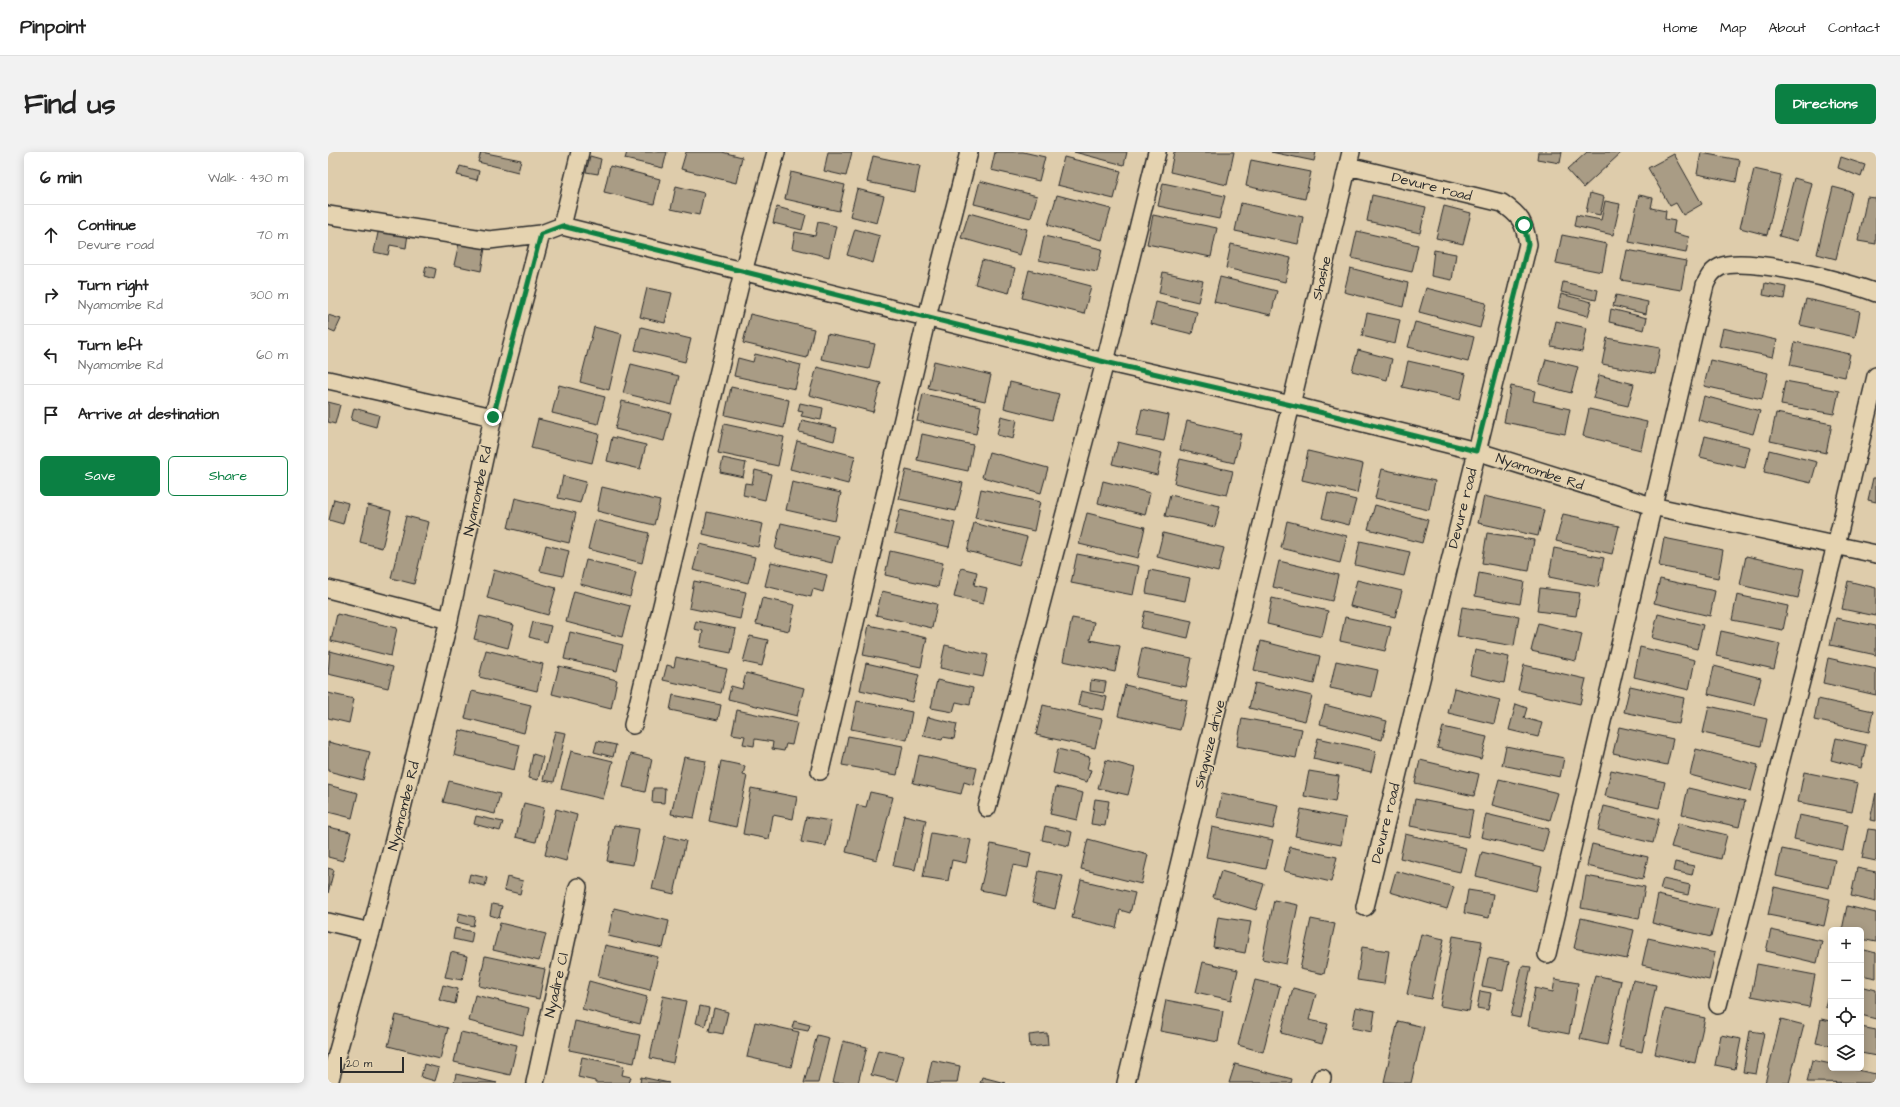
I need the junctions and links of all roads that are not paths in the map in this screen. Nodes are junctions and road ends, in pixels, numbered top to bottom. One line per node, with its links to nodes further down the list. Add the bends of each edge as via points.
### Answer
1 (580, 152): 7 (street)
2 (776, 152): 9 (street)
3 (969, 152): 11 (street)
4 (1157, 152): 12 (street)
5 (1349, 159): 15 (street, Shashe); 17 (street, Devure road, via 1502,203 1516,212 1524,225 1528,244)
6 (328, 215): 8 (street, via 489,240)
7 (562, 226): 8 (street); 9 (street, Nyamombe Rd)
8 (541, 234): 16 (street, Nyamombe Rd)
9 (743, 272): 11 (street, Nyamombe Rd); 23 (street)
10 (1876, 293): 18 (street, via 1760,264 1722,266 1710,274 1705,285)
11 (927, 317): 12 (street, Nyamombe Rd); 24 (street)
12 (1105, 362): 15 (street, Nyamombe Rd); 25 (street)
13 (1876, 376): 19 (street)
14 (328, 380): 16 (street)
15 (1291, 405): 17 (street, Nyamombe Rd); 34 (street, Singwize drive)
16 (493, 417): 22 (street, Nyamombe Rd)
17 (1476, 451): 18 (street, Nyamombe Rd); 27 (street, Devure road)
18 (1652, 506): 19 (street, Nyamombe Rd); 30 (street)
19 (1836, 545): 20 (street, Nyamombe Rd); 31 (street)
20 (1876, 554)
21 (328, 589): 22 (street)
22 (449, 620): 29 (street, Nyamombe Rd)
23 (634, 725)
24 (820, 771)
25 (988, 808)
26 (578, 888): 33 (street, Nyadire Cl)
27 (1365, 907)
28 (328, 922): 29 (street)
29 (371, 932): 32 (street, Nyamombe Rd)
30 (1547, 954)
31 (1718, 1006)
32 (329, 1083)
33 (535, 1083)
34 (1126, 1083)

